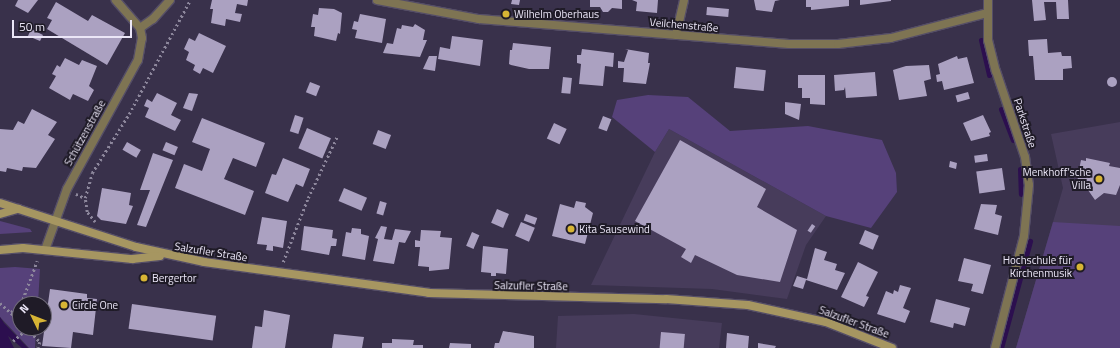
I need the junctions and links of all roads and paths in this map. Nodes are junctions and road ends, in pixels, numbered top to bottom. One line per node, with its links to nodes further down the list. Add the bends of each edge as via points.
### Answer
1 (116, 0): 8 (street)
2 (170, 0): 8 (street, via 153,19)
3 (190, 0): 15 (path, via 129,114 92,173 85,198 87,212 96,220)
4 (377, 0): 9 (street, Veilchenstraße, via 473,18)
5 (684, 0): 9 (street)
6 (988, 0): 7 (street, Parkstraße)
7 (987, 13): 9 (street, Veilchenstraße, via 892,38 838,44 788,44); 29 (street, Parkstraße, via 988,40 1025,157 1029,185 1024,236)
8 (140, 28): 14 (street, Schützenstraße, via 142,38 138,60 67,189)
9 (676, 35)
10 (338, 137): 20 (path, via 308,198)
11 (0, 203): 12 (main road, Salzufler Straße)
12 (18, 209): 13 (main road); 14 (main road, Salzufler Straße)
13 (0, 214)
14 (54, 220): 15 (main road, Salzufler Straße); 17 (street, Schützenstraße)
15 (92, 232): 18 (main road, Salzufler Straße)
16 (0, 250): 17 (main road, Salzufler Straße)
17 (45, 250): 18 (main road, Salzufler Straße, via 132,259)
18 (164, 256): 20 (main road, Salzufler Straße)
19 (37, 261): 21 (path)
20 (278, 273): 28 (main road, Salzufler Straße, via 428,293 666,299 748,305 786,311 826,322)
21 (23, 296)
22 (0, 303): 23 (path)
23 (11, 312)
24 (18, 336): 26 (path)
25 (34, 336): 27 (path, via 40,342)
26 (13, 341)
27 (38, 348)
28 (892, 348)
29 (995, 348)

